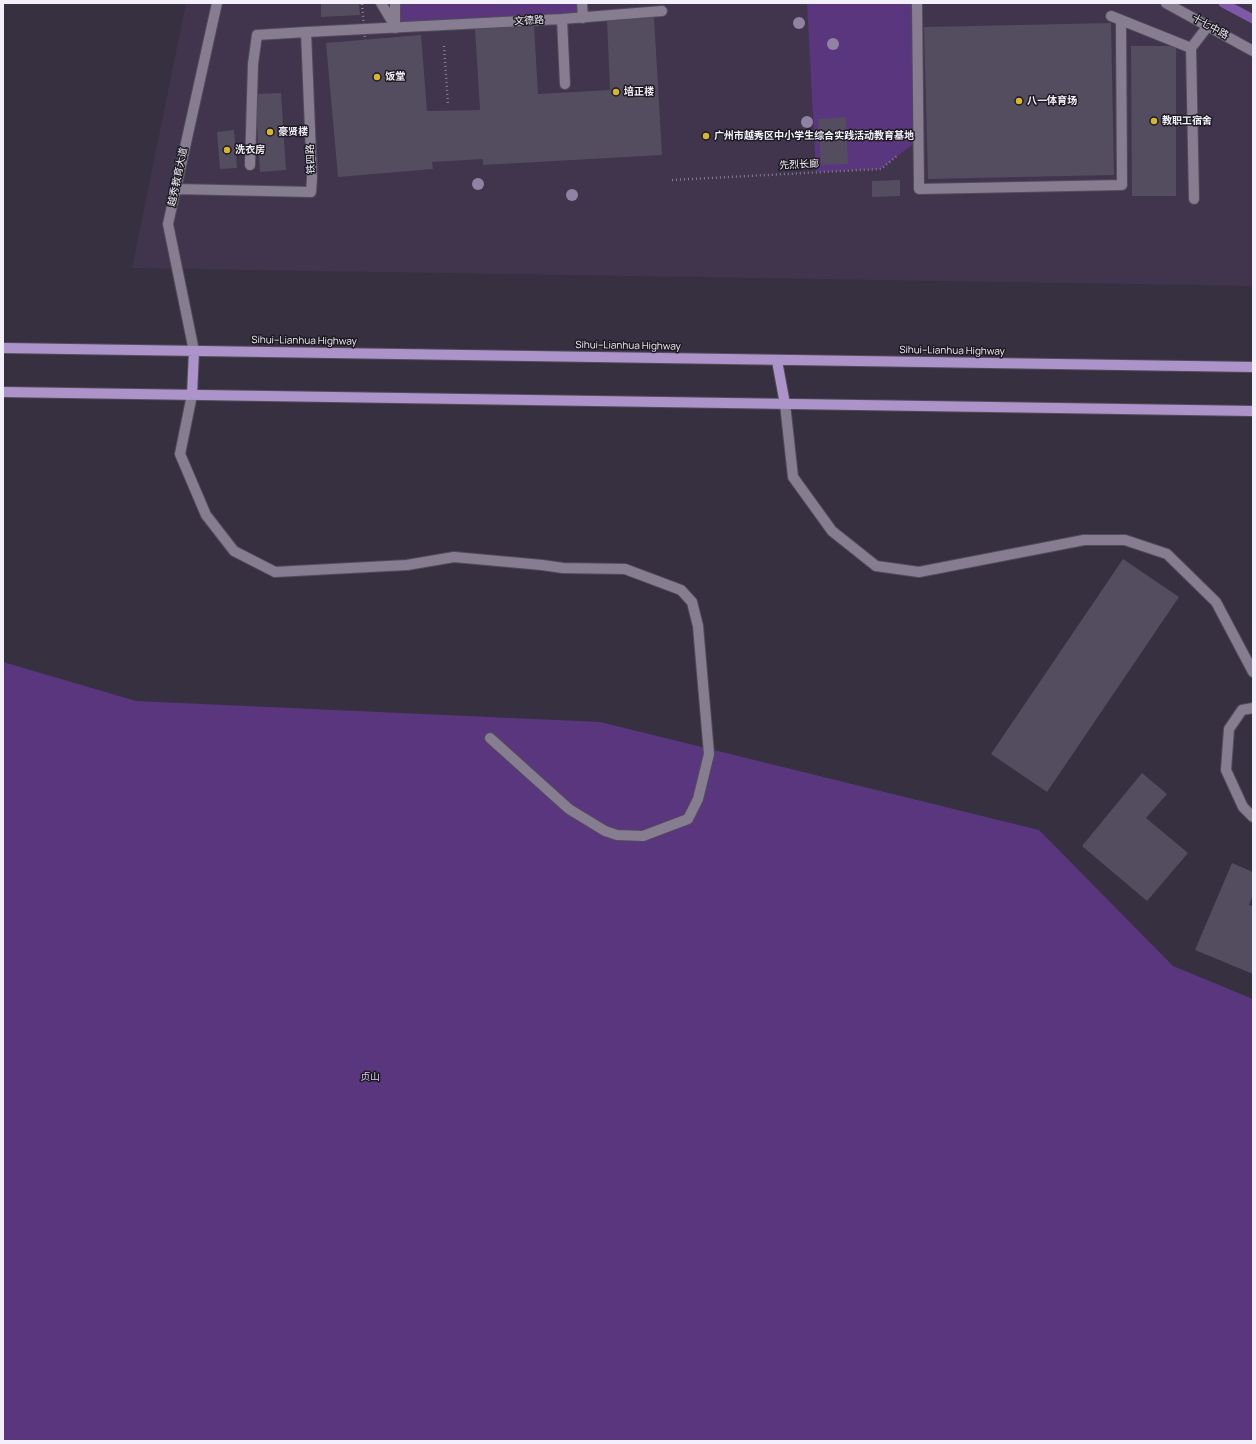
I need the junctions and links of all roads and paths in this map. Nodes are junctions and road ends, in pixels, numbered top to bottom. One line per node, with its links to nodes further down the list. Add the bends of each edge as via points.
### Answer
1 (216, 3): 25 (street, 越秀教育大道)
2 (380, 3): 15 (street)
3 (395, 3): 15 (street)
4 (582, 3): 10 (street)
5 (917, 3): 22 (street)
6 (1166, 3): 14 (street, 十七中路)
7 (362, 4): 17 (path, bridge)
8 (662, 11): 10 (street, 文德路)
9 (1111, 16): 12 (street)
10 (583, 18): 11 (street, 文德路)
11 (562, 19): 13 (street, 文德路); 20 (street)
12 (1121, 21): 18 (street); 22 (street, via 1122,185 920,189)
13 (442, 25): 15 (street, 文德路); 21 (path)
14 (1208, 26): 18 (street); 19 (street, 十七中路)
15 (396, 28): 16 (street)
16 (306, 32): 23 (street, via 257,35); 25 (street, 铁四路, via 311,192)
17 (365, 40)
18 (1191, 48): 26 (street)
19 (1253, 51)
20 (565, 84)
21 (448, 105)
22 (918, 140): 24 (path, 先烈长廊, via 881,169)
23 (250, 165)
24 (672, 180)
25 (176, 189): 28 (street, 越秀教育大道, via 168,224)
26 (1194, 199)
27 (3, 348): 28 (main road, Sihui–Lianhua Highway)
28 (194, 351): 29 (main road, Sihui–Lianhua Highway); 32 (main road)
29 (777, 361): 30 (main road, Sihui–Lianhua Highway); 33 (main road)
30 (1253, 367)
31 (3, 392): 32 (main road)
32 (192, 395): 33 (main road); 37 (street, via 180,454 206,515 234,551 274,572 407,565 454,557 563,568 625,569 681,590 692,602 698,626 709,754 698,799 688,819 643,836 617,835 605,831 569,809)
33 (785, 404): 34 (main road); 35 (street, via 793,477 832,531 876,566 919,572 1084,540 1125,540 1167,554 1216,602)
34 (1253, 411)
35 (1253, 672)
36 (1253, 708): 38 (street, via 1242,710 1229,729 1226,770 1243,807)
37 (490, 738)
38 (1253, 817)

